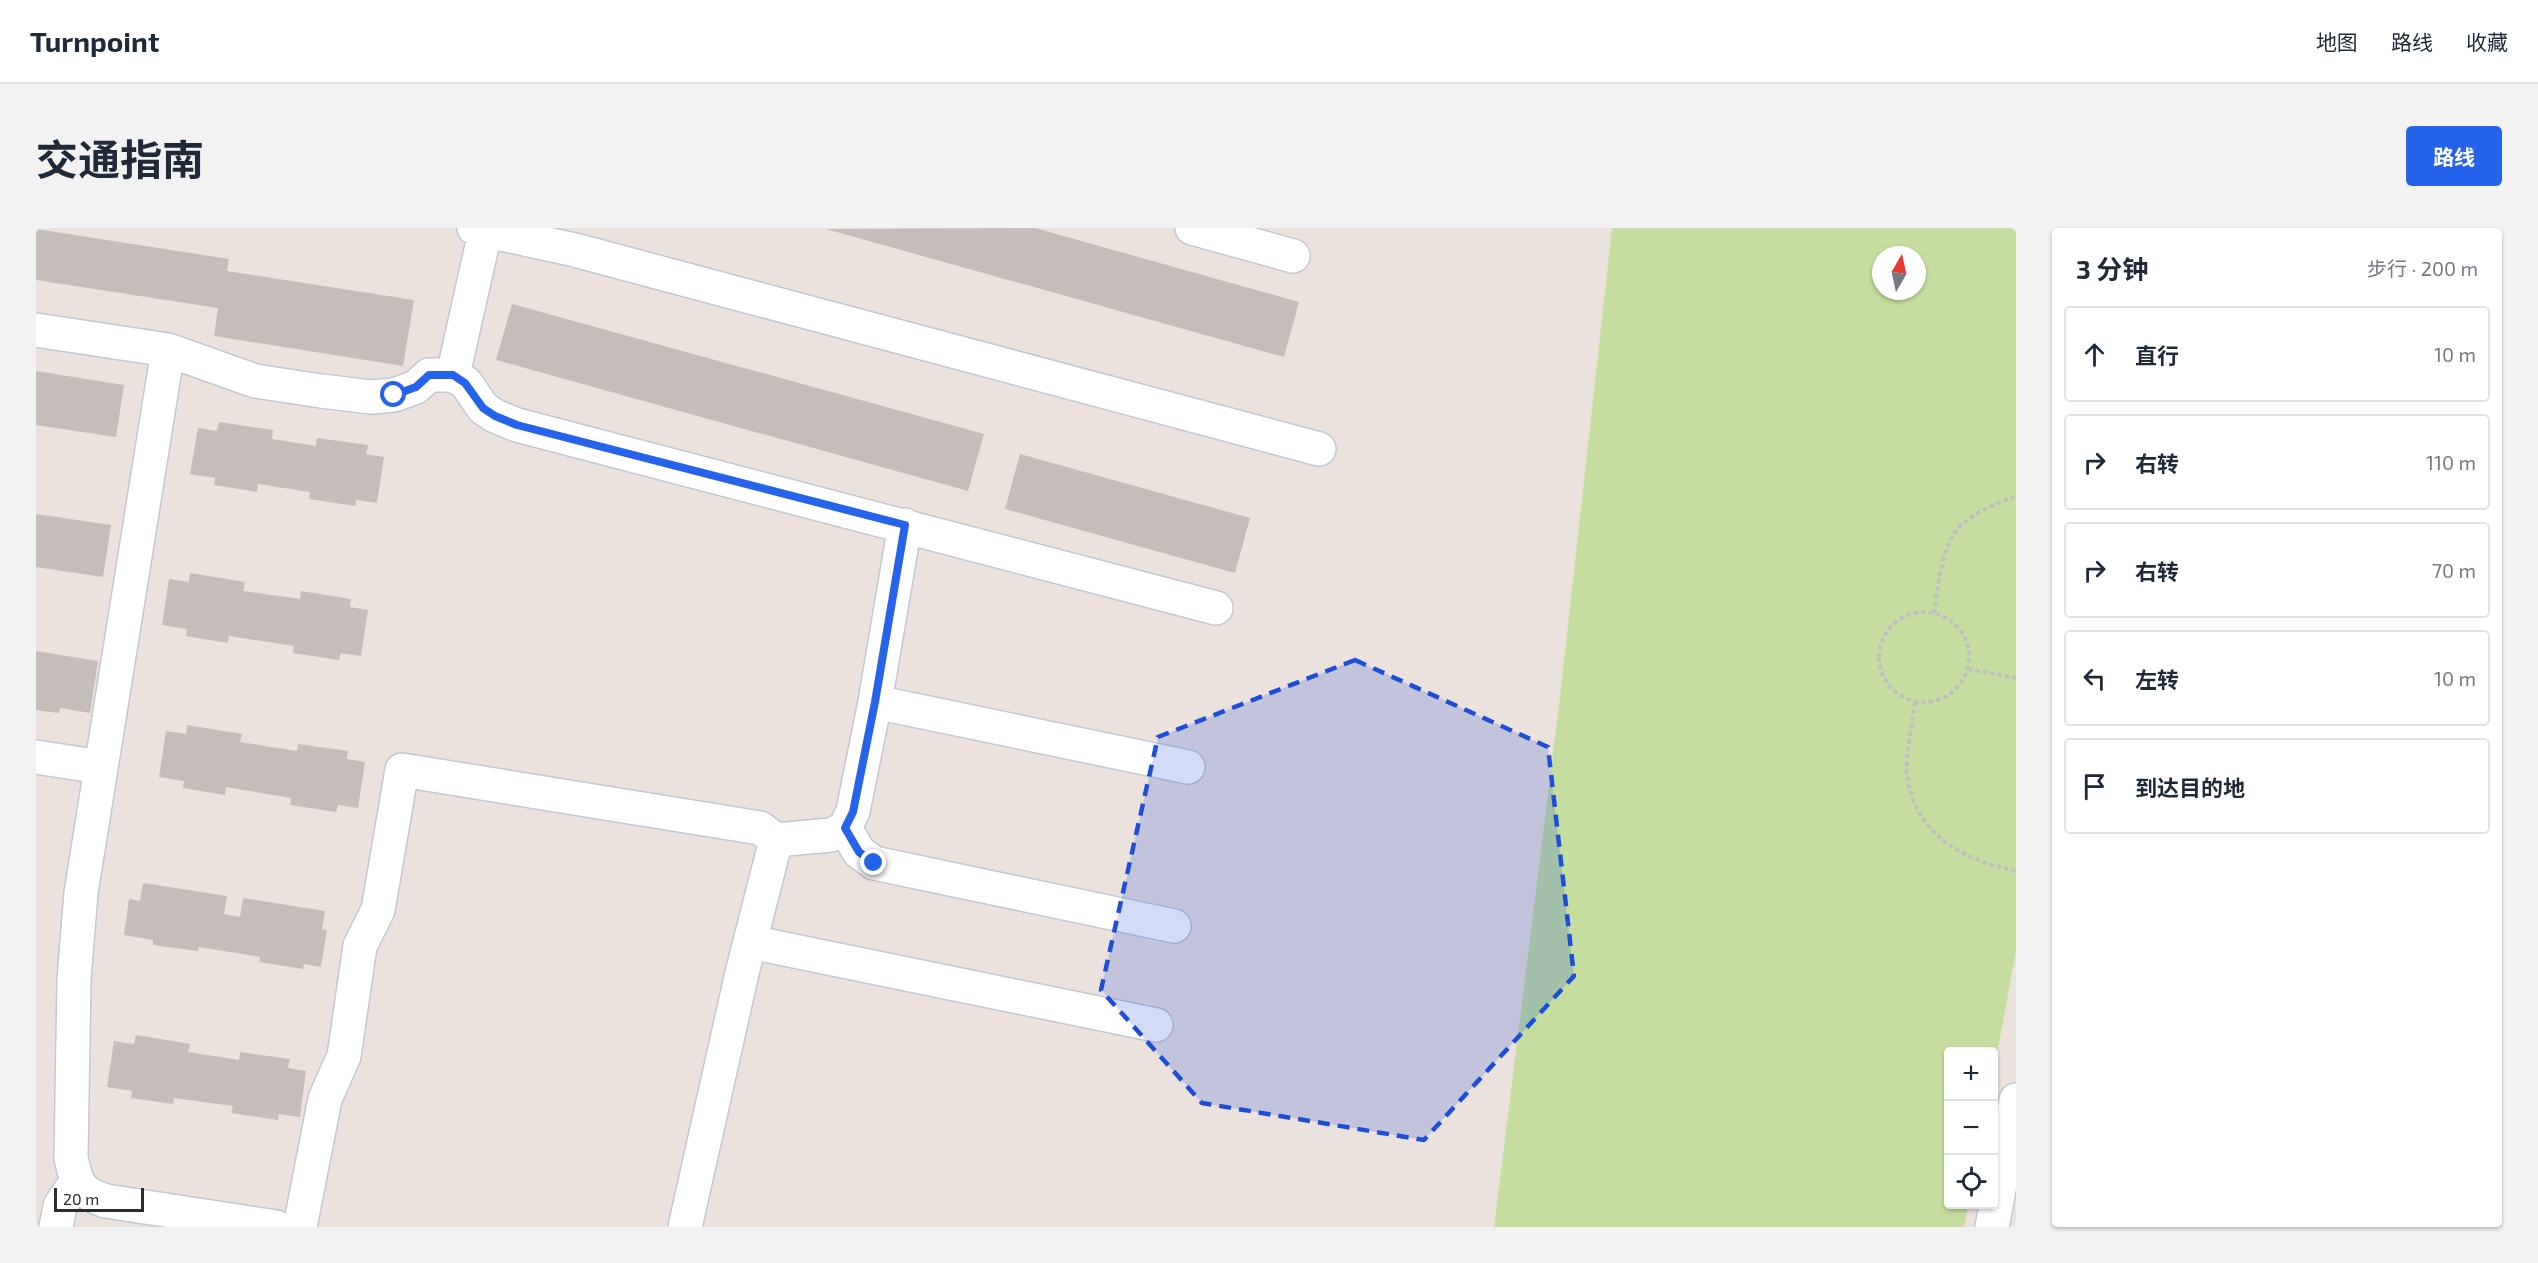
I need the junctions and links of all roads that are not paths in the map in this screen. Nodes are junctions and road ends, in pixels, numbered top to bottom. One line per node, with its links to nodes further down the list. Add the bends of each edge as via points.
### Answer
1 (1192, 228): 3 (street)
2 (482, 229): 6 (street); 7 (street, via 575,250)
3 (1293, 256)
4 (36, 330): 5 (street)
5 (168, 350): 6 (street, via 255,381 371,397 394,395 416,387 429,375); 12 (street)
6 (453, 375): 8 (street, via 465,383 483,408 517,425)
7 (1319, 449)
8 (905, 525): 9 (street); 10 (street)
9 (1216, 608)
10 (875, 702): 13 (street); 14 (street, via 853,812)
11 (36, 758): 12 (street)
12 (101, 767): 20 (street, via 81,893 74,979 70,1158)
13 (1188, 767)
14 (845, 828): 15 (street, via 831,836); 16 (street, via 859,852 874,863)
15 (776, 840): 17 (street); 23 (street, via 760,828 402,770 378,910 360,946 344,1056 325,1099)
16 (1174, 926)
17 (750, 942): 18 (street); 24 (street)
18 (1156, 1025)
19 (2016, 1100): 25 (street)
20 (76, 1182): 21 (street, via 60,1206); 22 (street, via 87,1195 106,1201)
21 (56, 1227)
22 (276, 1227)
23 (300, 1227)
24 (685, 1227)
25 (1992, 1227)

